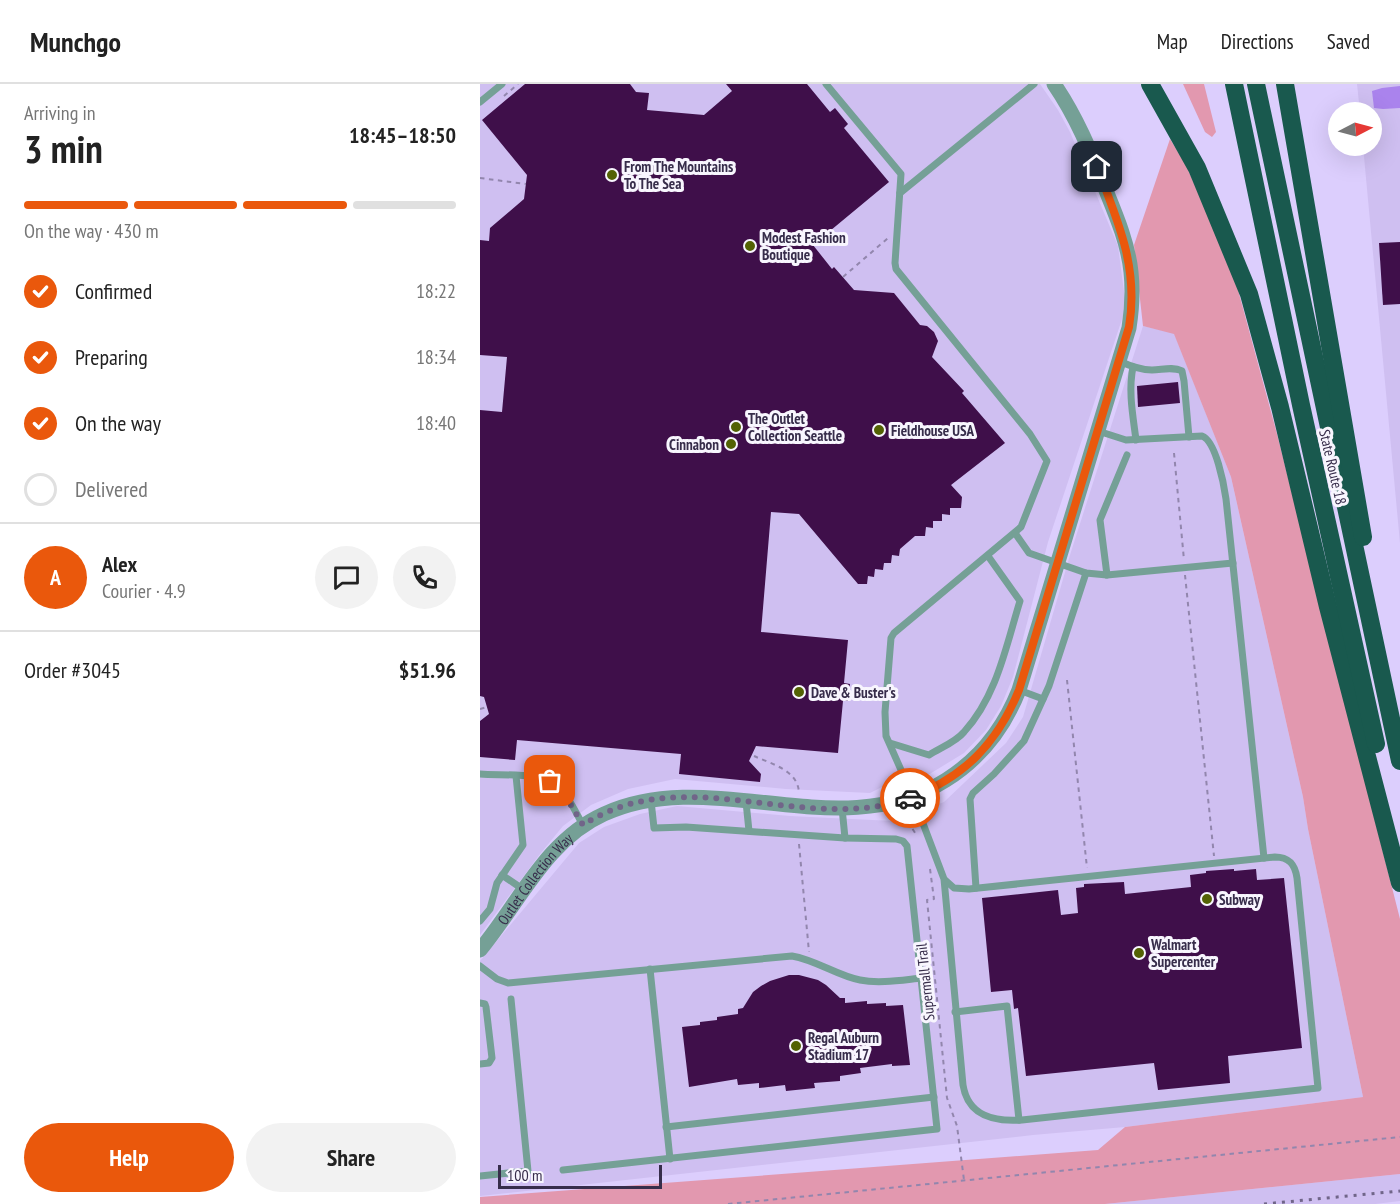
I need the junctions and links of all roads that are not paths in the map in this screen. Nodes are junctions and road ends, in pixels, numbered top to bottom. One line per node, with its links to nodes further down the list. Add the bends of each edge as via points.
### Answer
1 (502, 84): 11 (lane)
2 (826, 84): 13 (lane, via 899,171)
3 (1035, 84): 13 (lane)
4 (1054, 84): 15 (street, Outlet Collection Way, via 1097,167 1125,243 1131,270 1132,307)
5 (1149, 84): 44 (highway, via 1197,168 1249,294)
6 (1226, 84): 14 (highway, via 1247,170)
7 (1233, 84): 14 (highway, State Route 18)
8 (1256, 84): 28 (highway, State Route 18)
9 (1285, 84): 12 (highway)
10 (1290, 84): 12 (highway)
11 (480, 102)
12 (1299, 164): 28 (highway, via 1358,502)
13 (900, 193): 20 (lane, via 896,269 1030,434 1047,461 1026,519)
14 (1258, 198): 40 (highway, State Route 18)
15 (1126, 364): 16 (street, Outlet Collection Way); 17 (lane, via 1152,370 1182,370); 18 (lane, via 1131,376)
16 (1098, 431): 18 (lane); 23 (street, Outlet Collection Way)
17 (1189, 437): 18 (lane); 22 (lane, via 1206,437 1223,480)
18 (1136, 440)
19 (1127, 455): 25 (lane, via 1100,520)
20 (1015, 533): 21 (lane); 23 (lane, via 1029,553)
21 (988, 556): 29 (lane, via 892,636 885,728); 29 (lane, via 1020,601 995,683 963,734 929,755)
22 (1233, 563): 25 (lane); 41 (lane)
23 (1057, 564): 24 (lane); 26 (street, Outlet Collection Way)
24 (1086, 573): 25 (lane); 27 (lane)
25 (1107, 575)
26 (1019, 690): 27 (lane); 33 (street, Outlet Collection Way, via 1000,728 971,763)
27 (1043, 699): 45 (lane, via 1024,741 970,800)
28 (1388, 709): 30 (highway, State Route 18)
29 (890, 743): 33 (lane)
30 (1400, 761)
31 (480, 774): 32 (lane)
32 (516, 776): 37 (lane, via 538,777 555,784); 42 (lane, via 523,845)
33 (913, 797): 36 (street, Outlet Collection Way, via 890,804); 43 (lane)
34 (651, 799): 35 (street, Outlet Collection Way); 37 (street, Outlet Collection Way, via 625,805); 38 (lane, via 654,828 686,826)
35 (746, 802): 36 (street, Outlet Collection Way); 38 (lane)
36 (842, 808): 39 (lane)
37 (583, 825): 46 (street, Outlet Collection Way, via 553,850)
38 (749, 831): 39 (lane)
39 (845, 838): 51 (lane, via 898,839 907,846)
40 (1400, 857)
41 (1264, 858): 45 (lane); 57 (lane, via 1285,858 1296,873 1318,1088)
42 (502, 875): 46 (lane); 47 (lane, via 490,909)
43 (944, 879): 45 (lane, via 954,888); 54 (lane)
44 (1400, 883)
45 (976, 888)
46 (524, 890): 48 (street, Outlet Collection Way)
47 (480, 921)
48 (480, 950)
49 (480, 966): 50 (lane, via 508,983)
50 (650, 969): 51 (lane, via 792,956 860,980); 58 (lane)
51 (922, 978): 56 (lane)
52 (511, 999): 61 (lane, via 528,1171)
53 (480, 1003): 55 (lane, via 486,1007 492,1058 489,1063)
54 (955, 1012): 57 (lane, via 967,1099 987,1117); 57 (lane, via 1007,1006)
55 (480, 1064)
56 (934, 1097): 58 (lane); 59 (lane, via 937,1129)
57 (1019, 1120)
58 (666, 1127): 59 (lane)
59 (670, 1159): 60 (lane)
60 (562, 1170)
61 (480, 1176)

